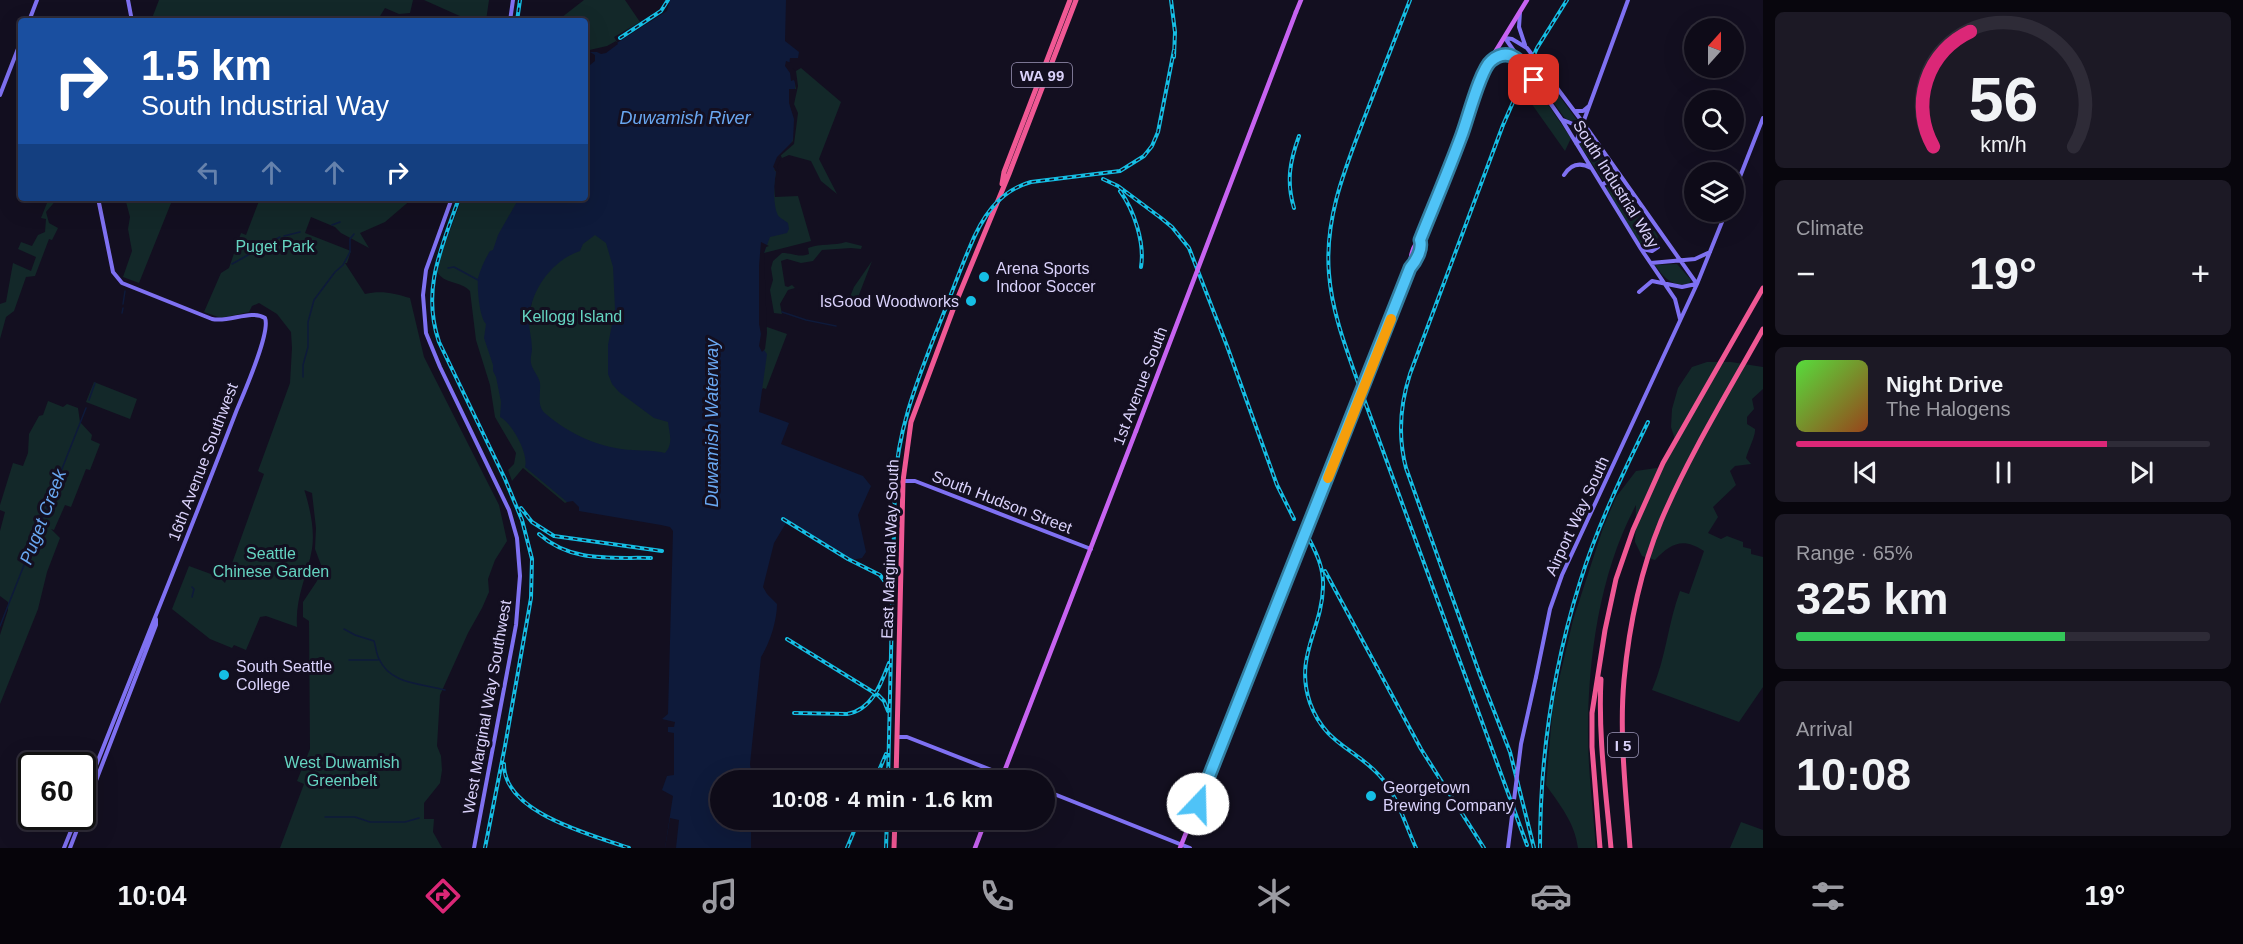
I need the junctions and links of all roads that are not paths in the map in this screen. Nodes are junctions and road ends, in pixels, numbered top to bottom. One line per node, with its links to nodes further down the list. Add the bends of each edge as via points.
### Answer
1 (37, 0): 10 (street)
2 (128, 0): 11 (street)
3 (513, 0): 12 (street)
4 (1070, 0): 35 (highway, East Marginal Way South / WA 99)
5 (1077, 0): 35 (highway, East Marginal Way South / WA 99)
6 (1301, 0): 51 (main road, 1st Avenue South, bridge)
7 (1527, 0): 9 (main road)
8 (1628, 0): 20 (street)
9 (1520, 12): 13 (main road); 15 (street)
10 (30, 18)
11 (131, 18)
12 (510, 18)
13 (1505, 38): 15 (street, South Industrial Way); 16 (street, South Industrial Way); 17 (main road)
14 (18, 48): 18 (street)
15 (1527, 48): 21 (street, South Industrial Way)
16 (1520, 60): 17 (street, via 1504,56); 24 (street, South Industrial Way)
17 (1490, 62): 19 (main road)
18 (0, 95)
19 (1472, 103): 22 (main road); 26 (main road)
20 (1590, 106): 21 (street, via 1581,112); 25 (street)
21 (1573, 110): 25 (street, South Industrial Way)
22 (1464, 116): 26 (main road); 30 (main road, via 1446,164)
23 (1763, 118): 29 (street)
24 (1563, 120): 25 (street); 28 (street, South Industrial Way)
25 (1583, 123): 27 (street, South Industrial Way); 28 (street)
26 (1461, 138): 30 (main road)
27 (1595, 141): 28 (street, via 1584,139); 32 (street, South Industrial Way)
28 (1576, 143): 31 (street, South Industrial Way)
29 (1744, 166)
30 (1448, 168): 63 (main road, bridge)
31 (1591, 168): 33 (street, via 1576,165); 34 (street, South Industrial Way)
32 (1618, 174): 34 (street); 42 (street, South Industrial Way)
33 (1564, 175)
34 (1602, 185): 40 (street, South Industrial Way)
35 (1000, 191): 50 (highway, East Marginal Way South / WA 99, via 915,408)
36 (99, 201): 52 (street, 16th Avenue Southwest, via 113,272 122,283 216,320 255,314 267,323)
37 (451, 201): 66 (street, West Marginal Way Southwest, via 426,270 426,333 509,510 517,538 520,576 516,625)
38 (1722, 222): 41 (street, Airport Way South)
39 (1658, 247): 40 (street, via 1649,252)
40 (1641, 249): 43 (street, South Industrial Way)
41 (1710, 252): 42 (street); 45 (street, Airport Way South)
42 (1680, 262): 43 (street); 45 (street, South Industrial Way)
43 (1651, 263): 44 (street, South Industrial Way)
44 (1664, 282): 45 (street, via 1682,287); 47 (street, via 1652,281); 48 (street, South Industrial Way, via 1678,306)
45 (1697, 284): 48 (street, Airport Way South)
46 (1763, 288): 53 (highway, I 5, via 1663,462 1643,505 1616,579)
47 (1639, 292)
48 (1680, 321): 70 (street, Airport Way South, bridge, via 1562,575 1550,609 1522,738)
49 (1763, 328): 73 (highway, I 5, via 1675,491 1648,558 1633,615 1622,715)
50 (903, 481): 51 (street, South Hudson Street, via 915,481); 54 (highway, East Marginal Way South / WA 99)
51 (1091, 549): 58 (main road, 1st Avenue South)
52 (156, 618): 55 (street, 16th Avenue Southwest); 65 (street, 16th Avenue Southwest)
53 (1602, 657): 71 (highway, via 1592,714); 72 (highway, I 5, via 1599,711)
54 (897, 737): 56 (highway, East Marginal Way South / WA 99); 57 (street, via 907,737)
55 (96, 766)
56 (896, 770)
57 (983, 770)
58 (1005, 770)
59 (1055, 794): 63 (street)
60 (71, 830): 64 (street)
61 (895, 830): 67 (highway)
62 (982, 830): 68 (main road)
63 (1181, 846): 69 (street)
64 (64, 848)
65 (70, 848)
66 (474, 848)
67 (894, 848)
68 (975, 848)
69 (1190, 848)
70 (1508, 848)
71 (1600, 848)
72 (1611, 848)
73 (1630, 848)

